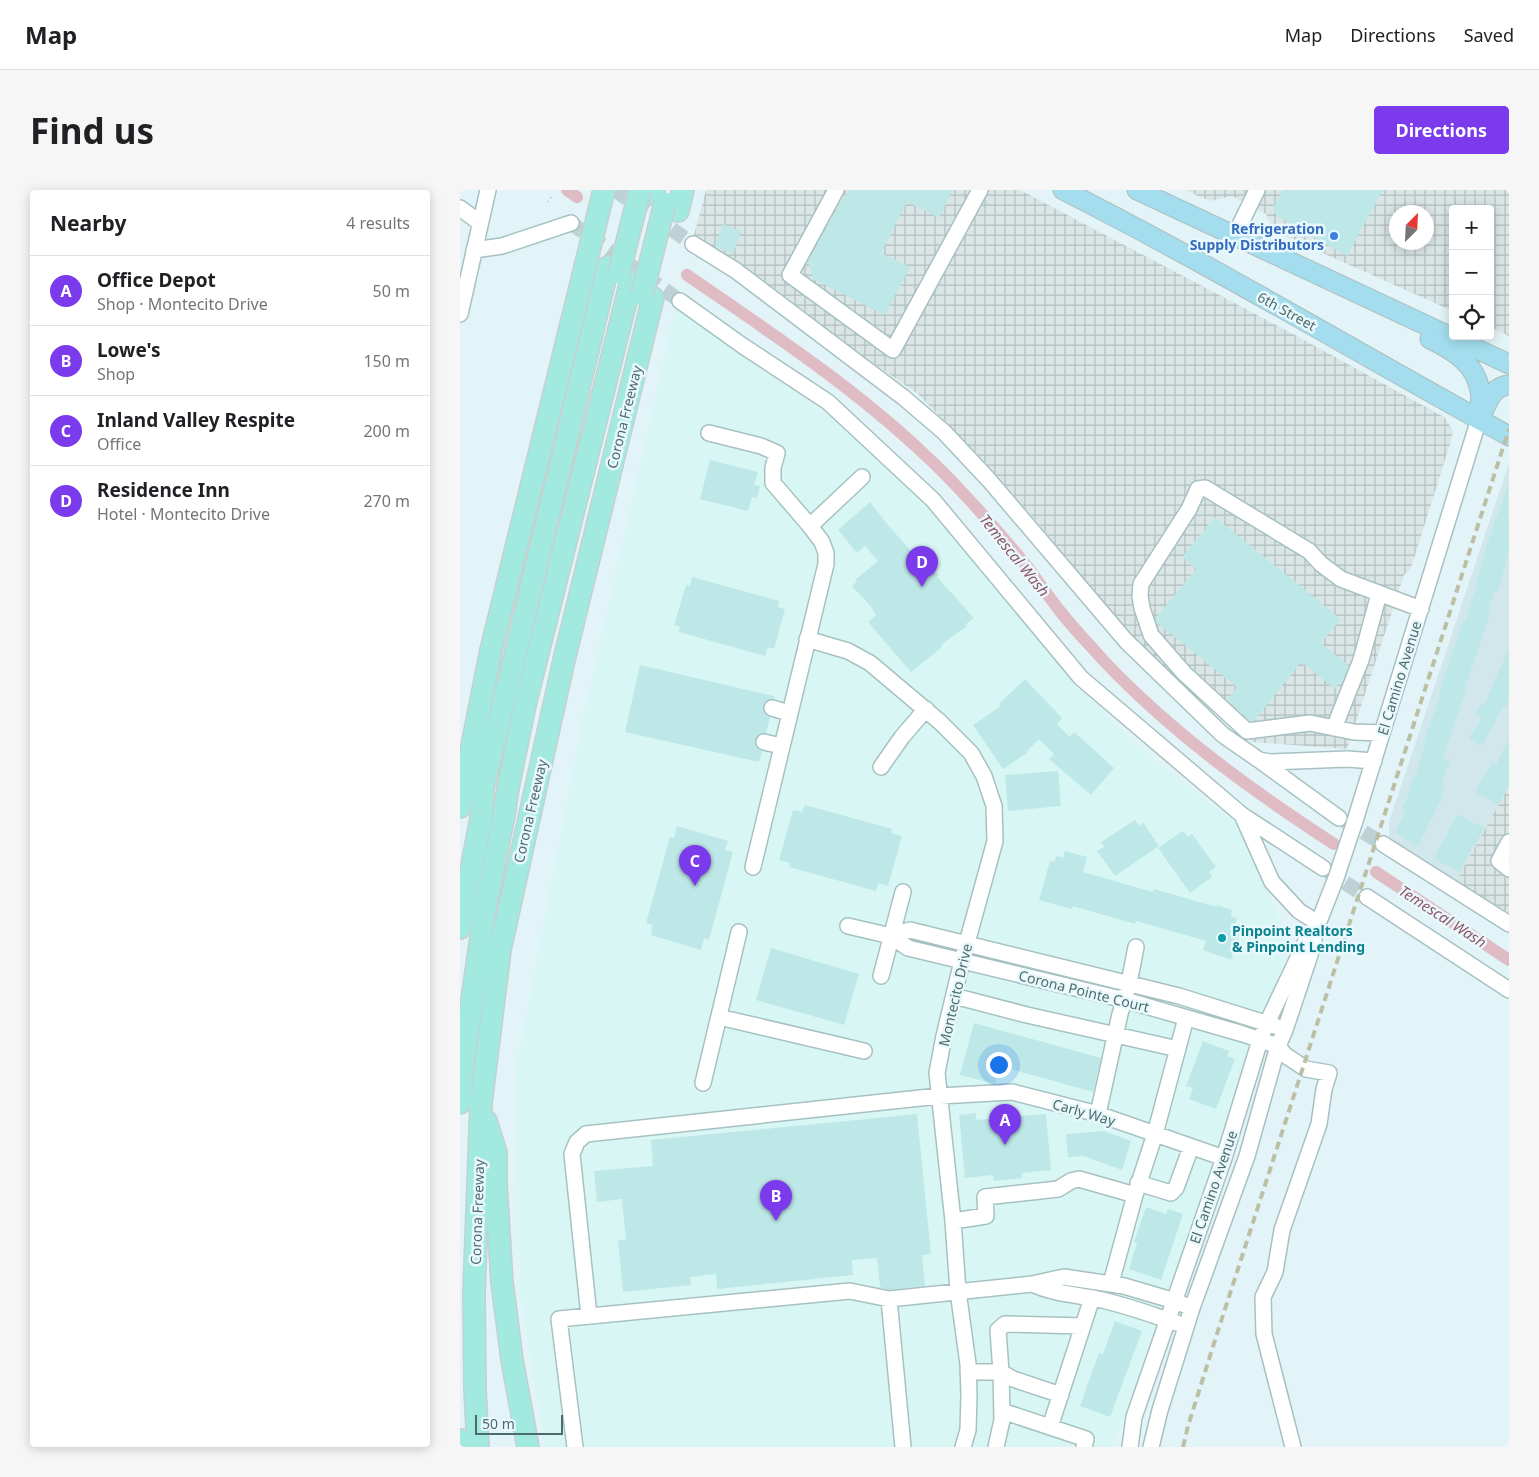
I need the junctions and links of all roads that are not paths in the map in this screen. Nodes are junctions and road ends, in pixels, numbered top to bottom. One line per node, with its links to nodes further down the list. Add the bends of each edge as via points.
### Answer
1 (488, 190): 12 (street)
2 (604, 190): 42 (highway, bridge, via 491,650)
3 (625, 190): 18 (highway)
4 (683, 190): 10 (highway, Corona Freeway)
5 (836, 190): 6 (street, via 790,274 893,350)
6 (980, 190)
7 (1063, 190): 24 (main road, 6th Street, via 1135,226)
8 (1137, 190): 14 (main road)
9 (1258, 190): 14 (street)
10 (660, 196): 18 (highway, Corona Freeway); 18 (highway)
11 (460, 208): 12 (street)
12 (480, 222): 16 (street)
13 (571, 223): 16 (street, via 502,246)
14 (1235, 236): 19 (main road)
15 (693, 244): 39 (street, via 742,276 903,397 944,432 1126,641 1223,735)
16 (474, 250): 17 (street)
17 (464, 273): 21 (street)
18 (631, 283): 54 (highway, via 483,788 482,813); 77 (highway, via 515,790 504,815 484,916); 78 (highway, Corona Freeway, via 564,660 500,950)
19 (1344, 286): 22 (main road); 24 (main road, via 1382,316 1448,348 1465,360 1477,379 1481,393)
20 (680, 301): 43 (street, via 828,402 933,500 1081,678)
21 (460, 314)
22 (1509, 364)
23 (1509, 384): 24 (main road, via 1502,385 1491,394)
24 (1479, 419): 26 (main road, 6th Street); 30 (street, El Camino Avenue)
25 (709, 432): 28 (street, via 761,446 777,454 773,483)
26 (1509, 436)
27 (862, 477): 28 (street)
28 (810, 526): 31 (street, via 822,542 826,564)
29 (1379, 594): 30 (street); 35 (street, via 1361,660); 35 (street, via 1341,579 1308,551 1205,488 1198,490 1189,510 1141,584 1142,608 1151,635 1184,673 1248,731 1310,723)
30 (1420, 609): 36 (street, El Camino Avenue)
31 (807, 639): 33 (street, Montecito Drive, via 848,651 870,663); 34 (street)
32 (772, 708): 34 (street)
33 (926, 709): 41 (street); 58 (street, Montecito Drive, via 971,753 984,776 994,806 995,841)
34 (790, 713): 38 (street)
35 (1334, 728): 36 (street)
36 (1382, 733): 40 (street, El Camino Avenue)
37 (764, 742): 38 (street)
38 (781, 746): 47 (street)
39 (1259, 760): 40 (street); 44 (street)
40 (1374, 761): 55 (street, El Camino Avenue, bridge)
41 (881, 767)
42 (460, 807)
43 (1242, 815): 48 (street); 55 (street, via 1272,882)
44 (1339, 818)
45 (1509, 842): 49 (street, via 1499,861)
46 (1383, 844): 52 (street)
47 (753, 867)
48 (1323, 868)
49 (1509, 869)
50 (903, 892): 57 (street)
51 (1367, 897): 63 (street)
52 (1509, 924)
53 (848, 926): 57 (street)
54 (460, 928)
55 (1316, 928): 68 (street, El Camino Avenue, via 1306,941); 69 (street, El Camino Avenue)
56 (739, 932): 66 (street)
57 (891, 936): 58 (street, Corona Pointe Court, via 910,930); 60 (street, Corona Pointe Court, via 908,948); 61 (street)
58 (967, 943): 60 (street, Montecito Drive); 62 (street, Corona Pointe Court)
59 (1136, 947): 62 (street)
60 (962, 961): 64 (street, Montecito Drive); 65 (street, Corona Pointe Court)
61 (881, 976)
62 (1129, 983): 65 (street); 68 (street, Corona Pointe Court)
63 (1509, 990)
64 (954, 996): 70 (street); 76 (street, Montecito Drive, via 937,1073)
65 (1125, 1000): 67 (street, Corona Pointe Court); 70 (street)
66 (719, 1017): 74 (street); 75 (street)
67 (1186, 1018): 71 (street, Corona Pointe Court); 73 (street)
68 (1266, 1023): 69 (street, Corona Pointe Court); 71 (street, El Camino Avenue)
69 (1285, 1030): 72 (street, El Camino Avenue)
70 (1115, 1036): 73 (street); 79 (street)
71 (1260, 1040): 72 (street, Corona Pointe Court); 82 (street, El Camino Avenue)
72 (1278, 1046): 91 (street, El Camino Avenue, via 1247,1156); 112 (street, via 1285,1055 1306,1069 1330,1073 1319,1124 1282,1230 1275,1272 1263,1296 1264,1334)
73 (1178, 1049): 80 (street)
74 (864, 1051)
75 (703, 1083)
76 (939, 1096): 79 (street, Carly Way, via 1012,1092); 84 (street, Montecito Drive); 92 (street, Carly Way, via 586,1134 577,1142 572,1154)
77 (460, 1103)
78 (481, 1103): 103 (highway, Corona Freeway, via 474,1294); 104 (highway, via 496,1153 502,1282)
79 (1098, 1114): 80 (street, Carly Way)
80 (1154, 1134): 81 (street, Carly Way); 83 (street)
81 (1191, 1147): 82 (street, Carly Way); 83 (street, via 1176,1188 1171,1193)
82 (1224, 1158): 90 (street, El Camino Avenue)
83 (1136, 1189): 84 (street, via 1079,1179 1058,1189 986,1197 986,1216); 85 (street)
84 (953, 1221): 87 (street, Montecito Drive)
85 (1111, 1283): 86 (street, via 1064,1277); 90 (street)
86 (1032, 1284): 87 (street); 88 (street, via 1046,1291)
87 (958, 1292): 89 (street); 96 (street, Montecito Drive)
88 (1092, 1298): 93 (street); 94 (street)
89 (889, 1299): 92 (street, via 850,1291); 106 (street)
90 (1174, 1301): 91 (street); 93 (street, El Camino Avenue)
91 (1192, 1308): 95 (street, El Camino Avenue)
92 (589, 1316): 105 (street, via 559,1319)
93 (1168, 1320): 95 (street); 110 (street, El Camino Avenue, via 1134,1417)
94 (1083, 1326): 97 (street, via 1006,1324 998,1330); 98 (street)
95 (1186, 1326): 111 (street, El Camino Avenue)
96 (968, 1372): 97 (street); 107 (street, Montecito Drive, via 968,1430)
97 (1001, 1372): 98 (street); 99 (street)
98 (1061, 1395): 100 (street)
99 (1002, 1412): 100 (street); 108 (street)
100 (1050, 1427): 109 (street, via 1086,1439)
101 (460, 1440): 102 (highway)
102 (461, 1447)
103 (478, 1447)
104 (528, 1447)
105 (575, 1447)
106 (903, 1447)
107 (963, 1447)
108 (996, 1447)
109 (1084, 1447)
110 (1130, 1447)
111 (1151, 1447)
112 (1294, 1447)

